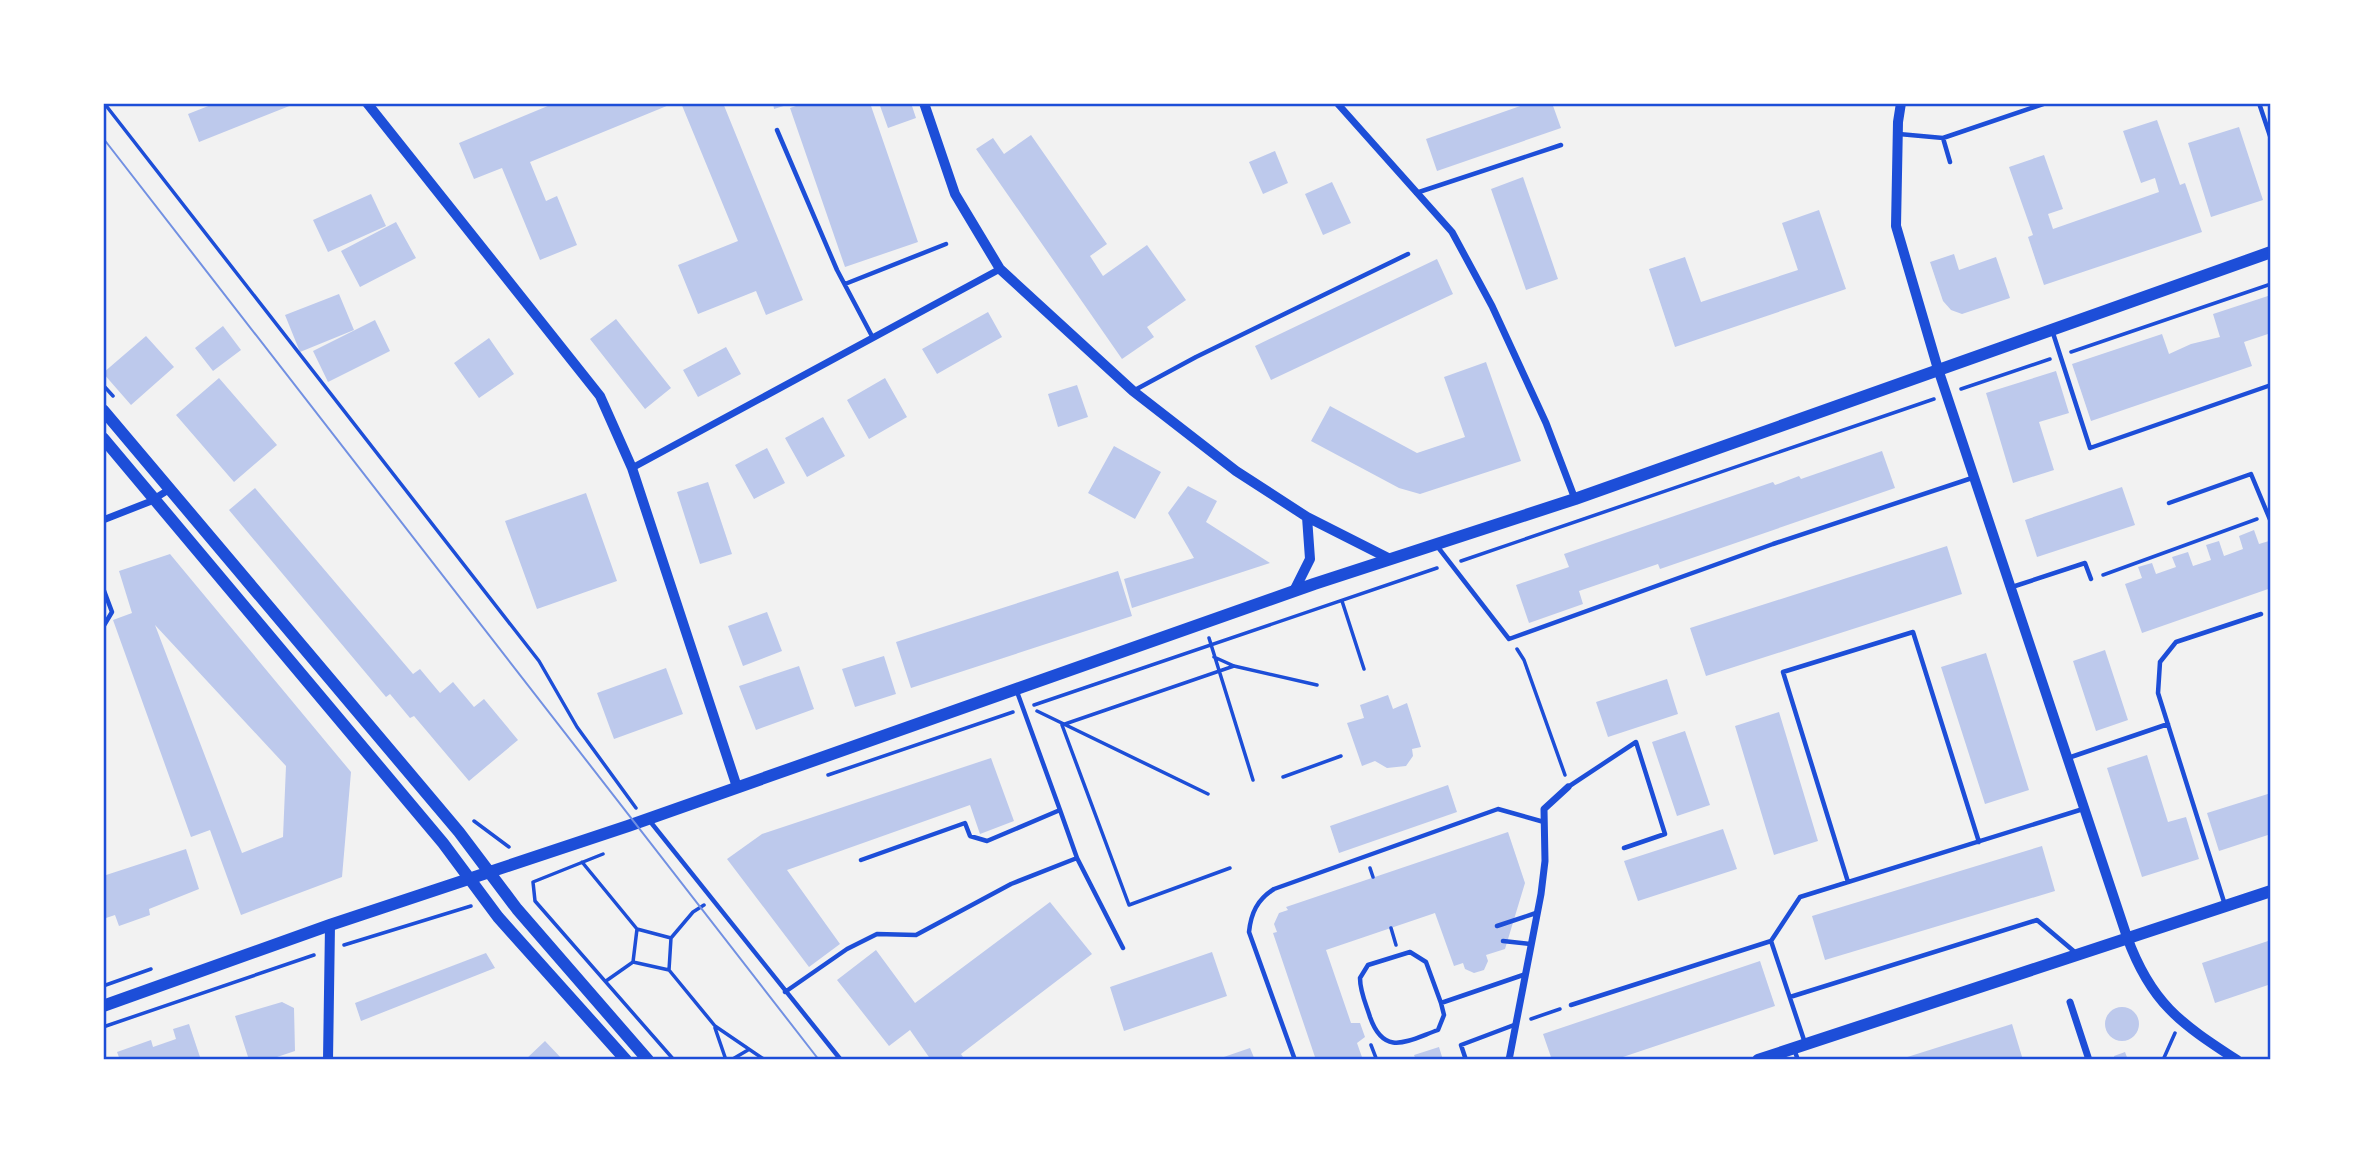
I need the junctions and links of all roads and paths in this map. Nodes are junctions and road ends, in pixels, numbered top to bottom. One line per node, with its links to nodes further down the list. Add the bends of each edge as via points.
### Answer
1 (104, 103): 70 (path, via 539,661 577,727)
2 (367, 103): 30 (street, via 600,396)
3 (925, 103): 18 (street, via 955,194)
4 (1337, 103): 14 (street)
5 (1901, 103): 9 (street)
6 (2046, 103): 10 (lane)
7 (2259, 103): 11 (lane)
8 (777, 130): 19 (lane)
9 (1898, 133): 10 (lane); 24 (street, via 1896,226)
10 (1943, 138): 13 (lane)
11 (2271, 139)
12 (1561, 145): 14 (lane)
13 (1950, 162)
14 (1416, 193): 34 (street, via 1452,232 1492,306)
15 (946, 244): 19 (lane)
16 (2271, 252): 21 (main road)
17 (1408, 254): 26 (lane)
18 (1000, 269): 22 (street); 26 (street)
19 (845, 284): 22 (lane)
20 (2271, 284): 23 (path)
21 (2051, 329): 23 (lane); 24 (main road)
22 (873, 338): 30 (street)
23 (2058, 356): 25 (lane, via 2090,448); 27 (path)
24 (1938, 369): 27 (street); 34 (main road)
25 (2271, 385)
26 (1133, 391): 37 (street, via 1236,471)
27 (1947, 394): 31 (street); 42 (path)
28 (103, 410): 32 (main road)
29 (103, 438): 33 (main road)
30 (632, 467): 67 (street)
31 (1974, 477): 45 (street); 51 (lane)
32 (170, 489): 33 (street); 82 (main road)
33 (156, 499): 38 (street); 83 (main road)
34 (1575, 499): 40 (main road)
35 (2169, 503): 36 (lane, via 2251,474)
36 (2266, 516): 39 (lane); 43 (path)
37 (1307, 517): 41 (street); 46 (street, via 1310,559)
38 (103, 520)
39 (2271, 522)
40 (1437, 545): 41 (main road); 42 (lane)
41 (1390, 559): 46 (main road)
42 (1452, 564): 47 (path); 51 (lane)
43 (2091, 579): 45 (lane, via 2085,563)
44 (103, 588): 50 (lane, via 112,612)
45 (2011, 588): 63 (street)
46 (1294, 591): 49 (main road)
47 (1342, 601): 52 (path); 55 (path)
48 (2260, 614): 60 (lane, via 2176,642 2161,662 2158,693)
49 (1204, 623): 52 (path); 58 (main road)
50 (103, 627)
51 (1509, 639): 68 (path, via 1524,660)
52 (1211, 645): 53 (path); 61 (path, via 1029,706)
53 (1214, 656): 54 (path); 56 (path)
54 (1234, 666): 56 (path); 57 (path)
55 (1364, 669)
56 (1219, 671): 61 (path); 66 (path)
57 (1317, 685)
58 (1016, 689): 59 (lane); 67 (main road)
59 (1023, 709): 64 (path); 72 (lane)
60 (2168, 724): 63 (lane); 87 (lane)
61 (1062, 725): 69 (path); 81 (path, via 1129,905)
62 (1341, 756): 65 (path)
63 (2068, 758): 71 (street)
64 (825, 776)
65 (1283, 777)
66 (1253, 780)
67 (737, 787): 73 (main road)
68 (1568, 787): 74 (street, via 1544,809); 76 (lane, via 1636,742 1665,834)
69 (1208, 794)
70 (633, 802)
71 (2084, 809): 75 (lane); 94 (street)
72 (1060, 810): 78 (lane); 79 (lane, via 987,841 970,836 965,823)
73 (648, 819): 82 (main road); 86 (lane)
74 (1545, 822): 88 (street); 128 (lane, via 1499,809 1274,889 1261,900 1252,915 1250,932)
75 (1979, 842): 84 (lane); 84 (lane, via 1913,632 1783,672)
76 (1624, 848)
77 (604, 853): 80 (path)
78 (1077, 858): 99 (lane); 109 (lane, via 1011,884 916,936 877,933)
79 (862, 860)
80 (582, 862): 93 (path); 107 (path, via 533,882 535,901)
81 (1230, 869)
82 (490, 873): 83 (main road); 123 (main road)
83 (469, 880): 90 (main road); 122 (main road)
84 (1848, 882): 97 (lane, via 1800,897)
85 (2271, 891): 87 (main road)
86 (711, 901): 95 (path, via 693,912); 109 (lane)
87 (2226, 905): 94 (main road)
88 (1537, 913): 91 (lane); 98 (street)
89 (478, 914): 100 (path, via 471,905)
90 (330, 925): 100 (street); 114 (main road)
91 (1497, 926)
92 (1391, 928): 101 (path)
93 (637, 929): 95 (path); 103 (path)
94 (2127, 937): 102 (main road); 115 (street, via 2139,972)
95 (671, 938): 105 (path)
96 (1503, 941): 98 (lane)
97 (1771, 941): 110 (lane); 113 (lane)
98 (1530, 944): 106 (street)
99 (1123, 948)
100 (330, 949): 118 (path); 121 (street)
101 (1399, 953): 112 (lane, via 1410,952 1426,962); 112 (lane, via 1368,965 1360,978 1375,1032 1398,1044 1438,1030 1444,1016)
102 (2077, 954): 110 (lane, via 2038,920); 120 (main road)
103 (633, 962): 105 (path); 107 (path)
104 (156, 967): 108 (path)
105 (669, 970): 117 (path)
106 (1523, 975): 112 (lane); 116 (street)
107 (606, 981): 124 (path)
108 (103, 986)
109 (785, 992): 127 (lane)
110 (1790, 997): 120 (lane)
111 (2070, 1002): 132 (street)
112 (1441, 1003)
113 (1572, 1005): 116 (path)
114 (103, 1006)
115 (2181, 1021): 133 (path); 134 (street)
116 (1514, 1025): 129 (lane, via 1461,1045); 130 (street)
117 (715, 1026): 119 (path); 125 (path)
118 (103, 1027)
119 (748, 1050): 125 (path); 126 (path)
120 (1799, 1050): 131 (main road)
121 (328, 1060)
122 (626, 1060)
123 (648, 1060)
124 (674, 1060)
125 (728, 1060)
126 (765, 1060)
127 (841, 1060)
128 (1295, 1060)
129 (1466, 1060)
130 (1509, 1060)
131 (1758, 1060)
132 (2089, 1060)
133 (2163, 1060)
134 (2237, 1060)

